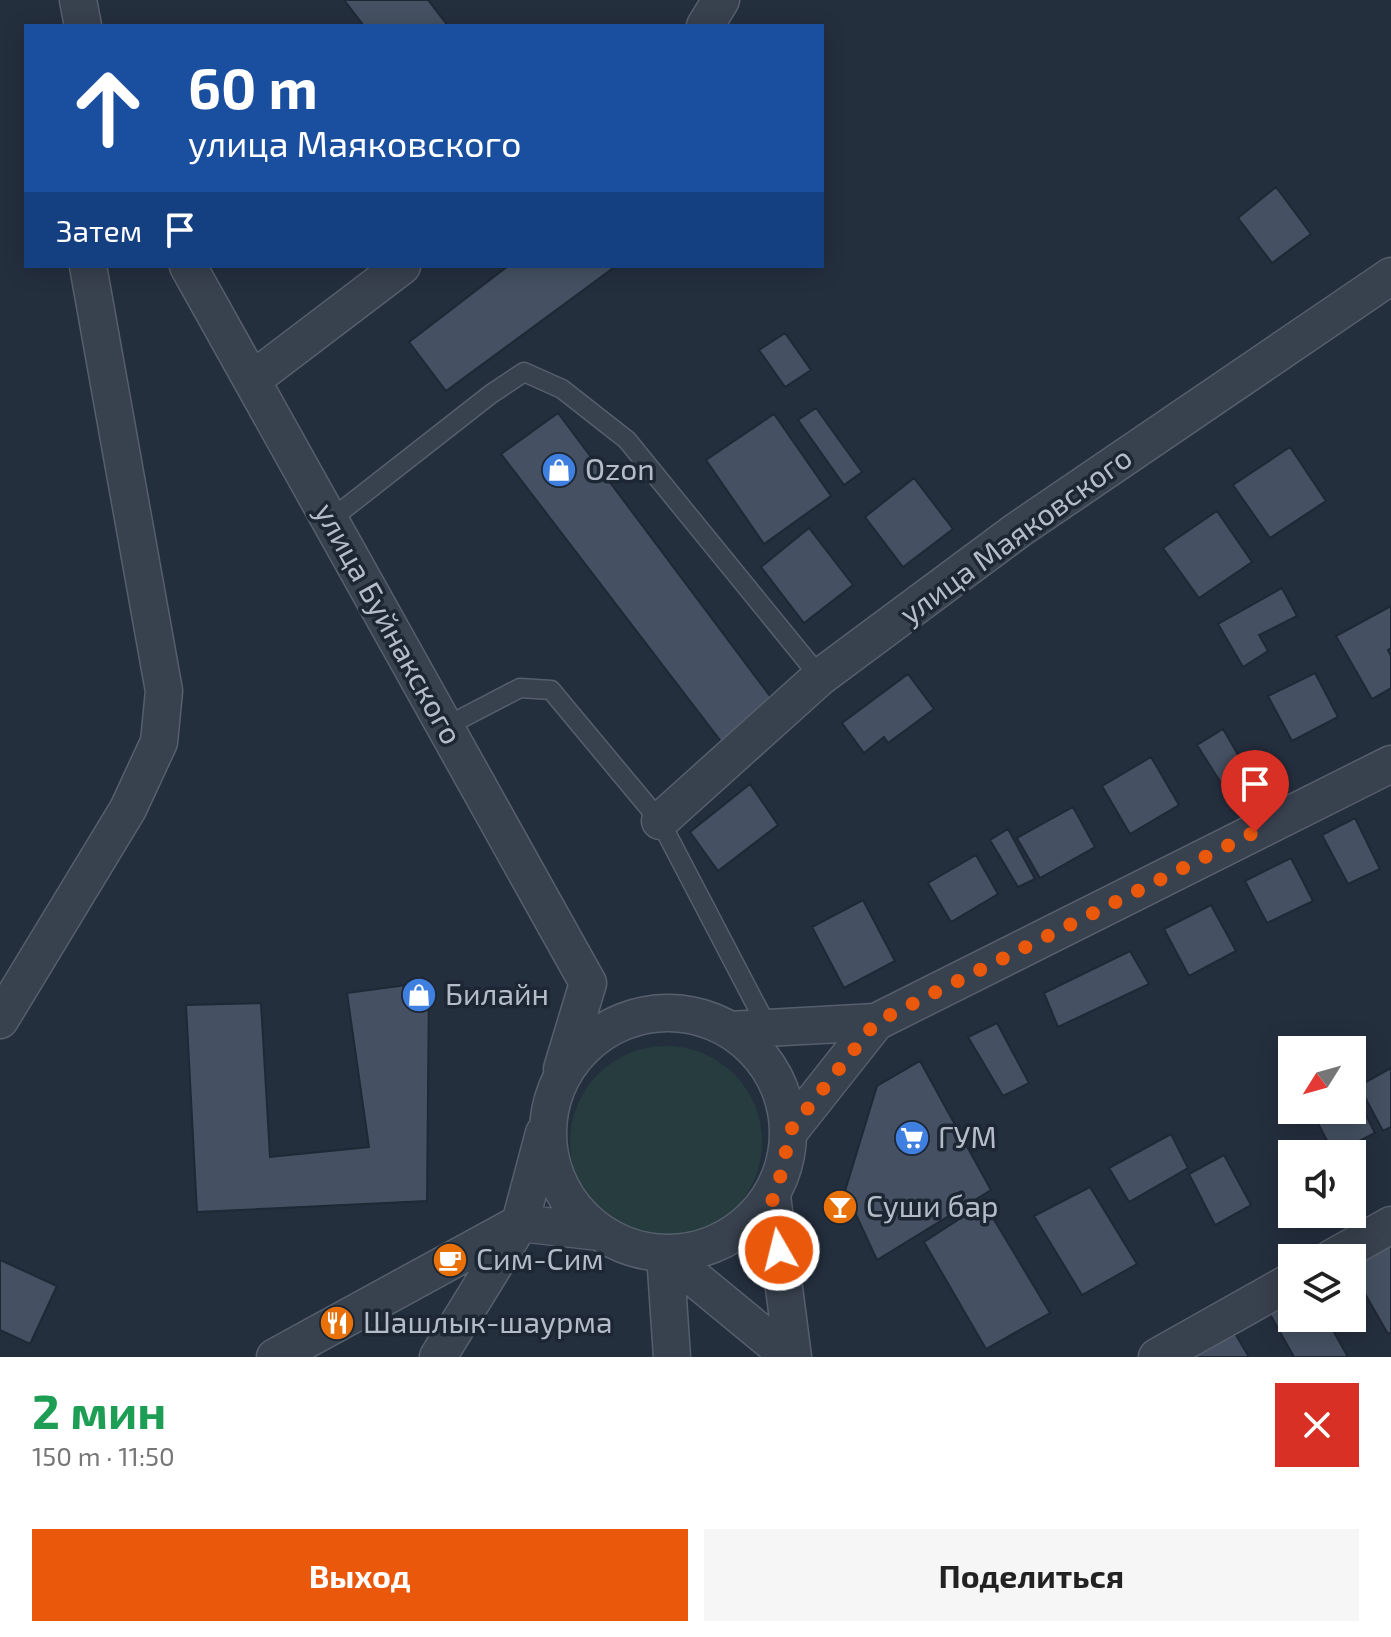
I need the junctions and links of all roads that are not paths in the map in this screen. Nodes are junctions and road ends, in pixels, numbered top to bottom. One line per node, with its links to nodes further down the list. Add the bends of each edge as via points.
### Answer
1 (78, 0): 3 (street)
2 (721, 0): 4 (street)
3 (83, 24)
4 (706, 24)
5 (88, 268): 17 (street, via 164,691 159,742 128,809)
6 (189, 268): 9 (street, улица Буйнакского)
7 (399, 268): 9 (street)
8 (1391, 276): 11 (street, улица Маяковского, via 1018,530)
9 (252, 380): 10 (street, улица Буйнакского)
10 (330, 520): 11 (lane, via 524,372 562,389 627,440); 12 (street, улица Буйнакского)
11 (820, 677): 14 (street, улица Маяковского)
12 (445, 727): 14 (lane, via 520,688 551,690); 15 (street, улица Буйнакского)
13 (1391, 764): 18 (street)
14 (660, 821): 19 (lane)
15 (588, 983): 16 (street); 21 (street)
16 (658, 1013): 20 (street, via 697,1016); 21 (street, via 616,1024 581,1049)
17 (0, 1020)
18 (876, 1022): 19 (street); 23 (street)
19 (768, 1028): 20 (street)
20 (730, 1030): 23 (street, via 758,1053 774,1080)
21 (559, 1081): 22 (street)
22 (548, 1119): 25 (street); 27 (street, via 550,1161 568,1201)
23 (789, 1132): 24 (street)
24 (772, 1196): 29 (street, via 738,1233 694,1251); 34 (street)
25 (520, 1223): 27 (street); 31 (street); 32 (street)
26 (1391, 1225): 28 (street)
27 (599, 1232): 29 (street, via 628,1248)
28 (1357, 1244)
29 (665, 1254): 33 (street); 34 (street)
30 (1278, 1289): 35 (street)
31 (275, 1357)
32 (438, 1357)
33 (672, 1357)
34 (792, 1357)
35 (1157, 1357)

